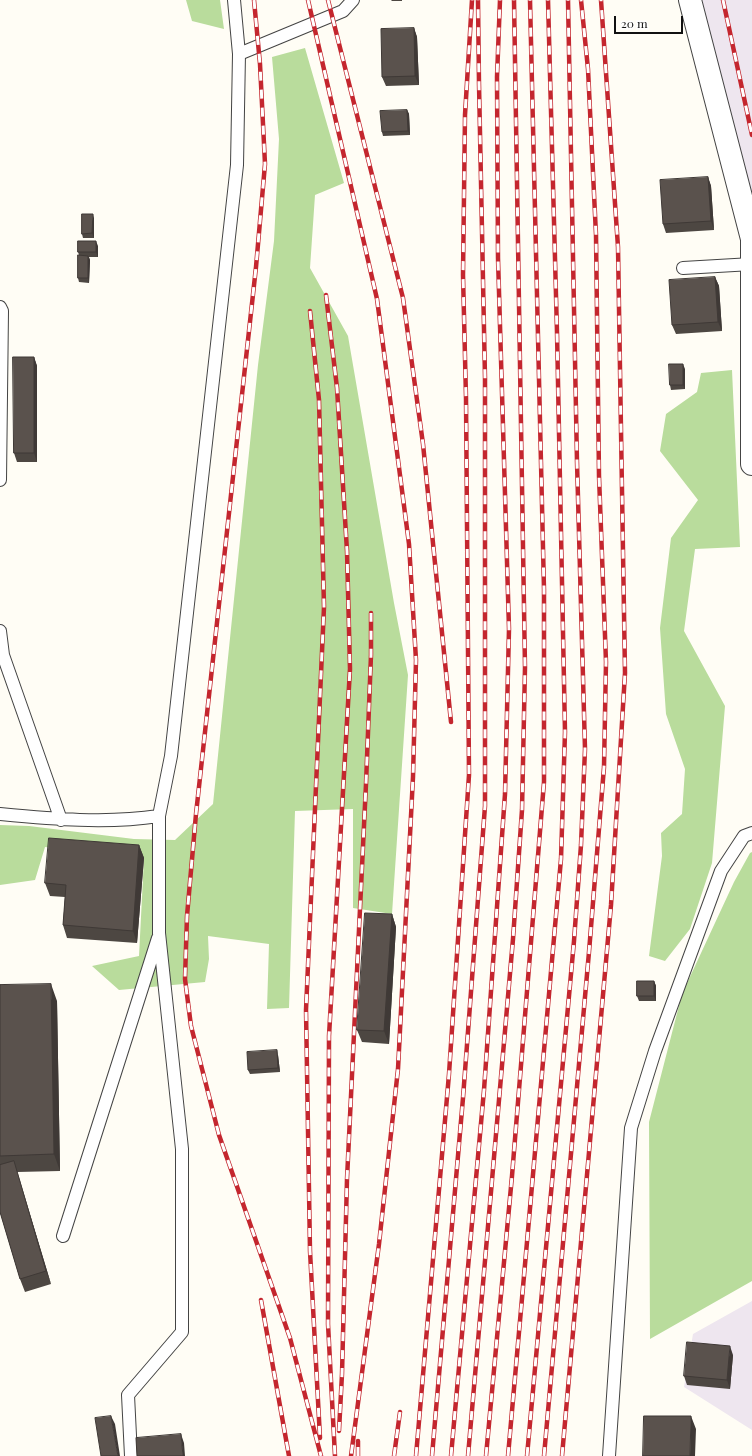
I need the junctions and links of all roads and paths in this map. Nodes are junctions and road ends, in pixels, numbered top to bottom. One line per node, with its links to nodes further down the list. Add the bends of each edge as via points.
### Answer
1 (234, 0): 4 (lane)
2 (353, 0): 4 (lane, via 343,11)
3 (690, 0): 5 (street, via 752,239)
4 (239, 54): 12 (lane, via 237,165 171,756)
5 (752, 264): 6 (lane); 8 (street)
6 (684, 268)
7 (0, 307): 9 (lane)
8 (752, 464)
9 (0, 480)
10 (0, 631): 13 (lane, via 3,654)
11 (0, 814): 13 (lane)
12 (159, 816): 13 (lane, via 135,819); 15 (lane)
13 (61, 820)
14 (752, 833): 18 (lane, via 744,836 721,870 655,1051 631,1128)
15 (159, 933): 16 (lane); 17 (lane, via 182,1149 182,1332 128,1395)
16 (63, 1236)
17 (132, 1456)
18 (609, 1456)

